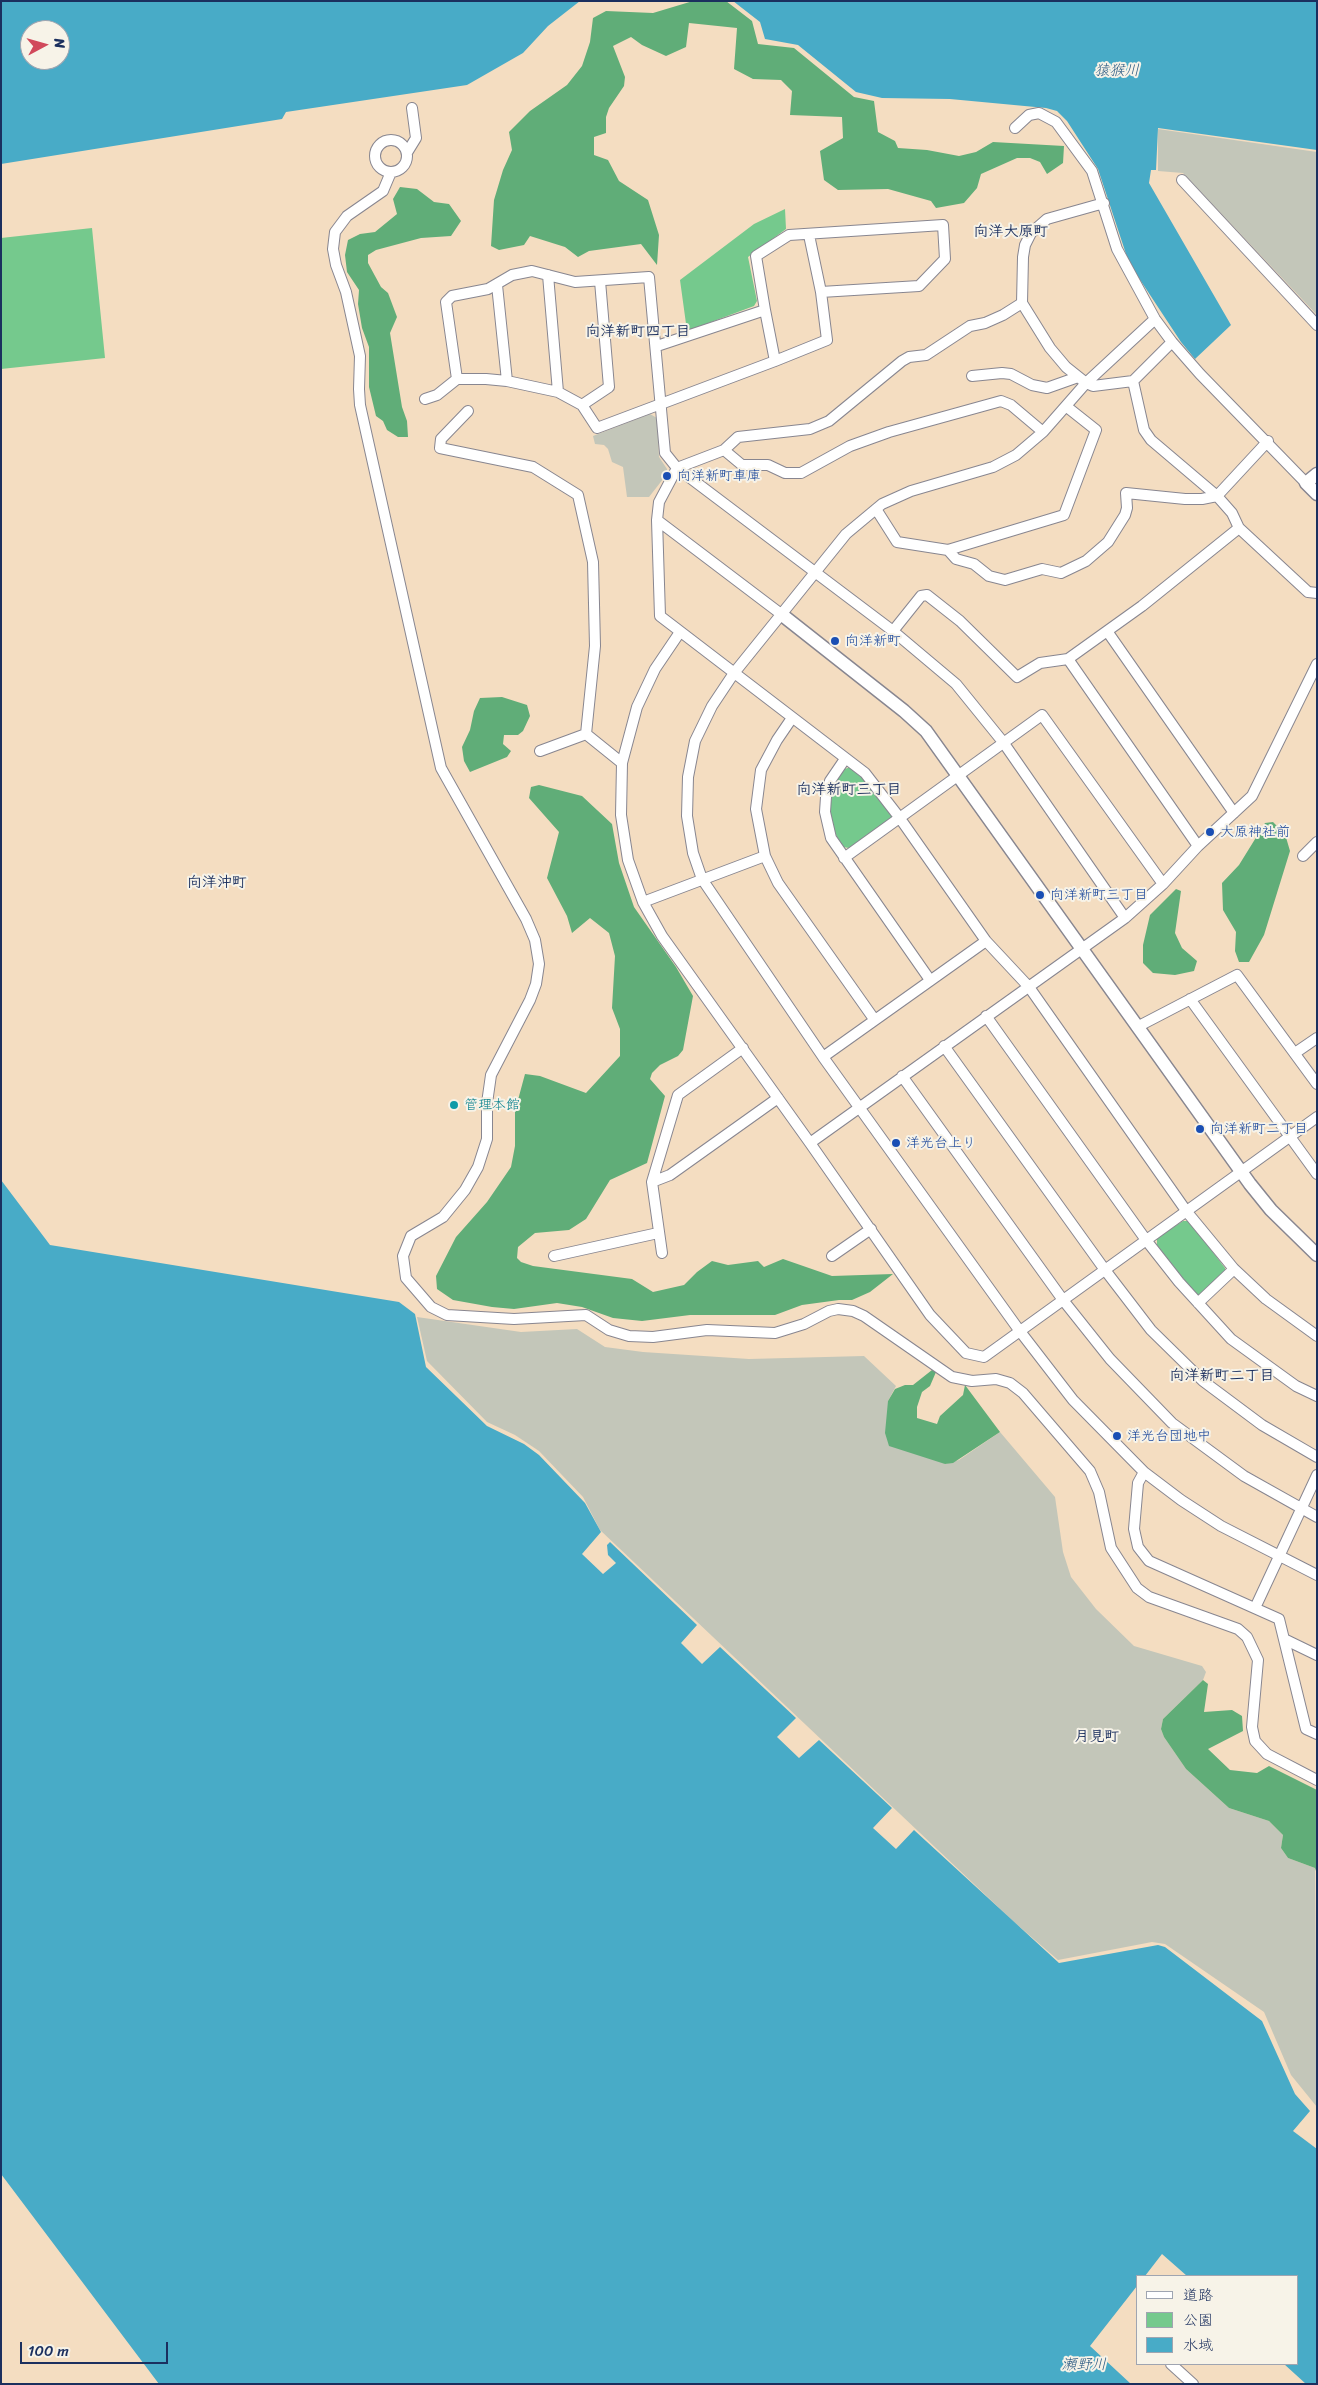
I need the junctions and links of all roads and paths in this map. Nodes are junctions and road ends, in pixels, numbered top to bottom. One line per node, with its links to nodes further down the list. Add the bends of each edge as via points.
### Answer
1 (412, 108): 3 (street, via 416,138)
2 (1015, 128): 6 (street, via 1029,115 1039,113 1056,122 1092,171)
3 (408, 151): 4 (street, via 406,164 399,171); 4 (street, via 402,142 390,138 381,142 375,153 377,163 383,170)
4 (391, 172): 119 (street, via 383,190 347,216 335,232 336,266 346,292 360,356 360,405 441,768 526,919 535,940 539,964 530,1000 491,1075 487,1139 478,1167 466,1190 443,1217 411,1236 403,1256 406,1278 431,1307 447,1315 514,1319 586,1315 609,1330 629,1336 653,1337 707,1330 775,1333 804,1324 829,1311 853,1311 952,1377 972,1381 996,1379 1010,1383 1023,1393 1090,1471 1099,1492 1111,1548 1137,1588 1149,1597 1238,1629 1248,1637 1258,1660 1252,1727 1255,1741 1267,1754)
5 (1182, 180): 15 (street)
6 (1104, 203): 12 (street, via 1048,219 1031,234 1023,257); 14 (street, via 1117,249)
7 (809, 235): 11 (street); 11 (street, via 943,225 945,259 919,286); 13 (street, via 789,235 756,256)
8 (548, 275): 9 (street, via 574,282); 10 (street, via 532,271 512,275); 24 (street)
9 (600, 282): 17 (street, via 649,277); 26 (street, via 609,387)
10 (497, 284): 20 (street, via 488,289 452,296 446,302); 22 (street)
11 (821, 292): 18 (street, via 827,340)
12 (1022, 303): 21 (street, via 1050,348); 32 (street, via 985,323 970,326 926,355 902,361 829,421 810,429 738,437)
13 (766, 310): 17 (street); 18 (street)
14 (1156, 319): 16 (street); 21 (street)
15 (1317, 325)
16 (1172, 342): 23 (street); 31 (street)
17 (657, 346): 27 (street)
18 (775, 361): 27 (street)
19 (972, 376): 21 (street, via 1002,372 1047,388)
20 (457, 379): 22 (street); 25 (street, via 437,395)
21 (1082, 380): 23 (street, via 1093,386); 28 (street)
22 (507, 381): 24 (street)
23 (1134, 381): 37 (street, via 1141,421 1151,440)
24 (558, 392): 26 (street)
25 (425, 399)
26 (582, 404): 27 (street, via 597,428)
27 (661, 404): 33 (street, via 665,453)
28 (1067, 406): 30 (street); 41 (street, via 1096,430 1064,515)
29 (468, 411): 53 (street, via 441,440 440,448 533,467 578,495 593,562 595,646)
30 (1043, 432): 32 (street, via 1011,405 1000,402 850,446 801,473 785,473 768,465 742,465); 38 (street, via 1016,455 993,467 911,491)
31 (1268, 442): 35 (street); 37 (street)
32 (724, 450): 33 (street)
33 (678, 468): 39 (street, via 659,502); 42 (street)
34 (1317, 474): 35 (street)
35 (1306, 483): 36 (street)
36 (1317, 494)
37 (1217, 496): 40 (street, via 1232,513); 41 (street, via 1202,500 1126,493 1125,515 1108,542 1086,561 1062,573 1042,569 1005,580 989,576 974,564 956,559)
38 (876, 509): 41 (street, via 897,542); 42 (street, via 846,534)
39 (657, 520): 45 (street); 48 (street, via 660,616)
40 (1239, 528): 44 (street); 47 (street)
41 (948, 550)
42 (815, 572): 45 (street); 46 (street)
43 (1317, 583): 44 (street)
44 (1312, 593)
45 (781, 614): 51 (street); 58 (street, via 904,711 926,731)
46 (893, 631): 49 (street, via 921,596 927,595 960,621 1017,677 1040,663); 54 (street, via 956,684)
47 (1108, 631): 49 (street); 59 (street)
48 (680, 632): 51 (street); 57 (street, via 655,669 641,700)
49 (1068, 659): 62 (street)
50 (1317, 664): 59 (street, via 1252,796)
51 (734, 673): 52 (street); 66 (street, via 712,706 695,741 688,777 687,816 693,853)
52 (792, 718): 56 (street); 63 (street, via 761,770 756,809)
53 (586, 734): 55 (street); 57 (street)
54 (1003, 742): 58 (street); 67 (street, via 1042,715); 69 (street)
55 (540, 751)
56 (846, 759): 60 (street, via 865,773); 65 (street, via 830,781 826,804 831,838)
57 (622, 763): 68 (street, via 621,814 628,860)
58 (958, 774): 60 (street); 71 (street)
59 (1234, 813): 62 (street)
60 (899, 817): 65 (street); 70 (street)
61 (1317, 842): 64 (street)
62 (1198, 846): 67 (street)
63 (764, 856): 66 (street); 76 (street, via 778,883)
64 (1303, 856)
65 (844, 858): 72 (street)
66 (702, 879): 68 (street); 82 (street)
67 (1163, 884): 69 (street)
68 (642, 902): 80 (street, via 662,936)
69 (1125, 918): 71 (street)
70 (986, 941): 72 (street); 73 (street)
71 (1082, 949): 73 (street); 77 (street)
72 (930, 980): 76 (street)
73 (1029, 987): 75 (street); 93 (street)
74 (1190, 999): 77 (street); 81 (street, via 1237,975); 88 (street)
75 (986, 1016): 79 (street); 96 (street)
76 (874, 1019): 82 (street)
77 (1137, 1027): 90 (street)
78 (1317, 1038): 81 (street)
79 (944, 1046): 83 (street); 102 (street)
80 (743, 1048): 85 (street); 92 (street, via 678,1095)
81 (1295, 1053): 84 (street)
82 (822, 1057): 86 (street)
83 (902, 1076): 86 (street); 103 (street)
84 (1317, 1084)
85 (778, 1098): 89 (street); 92 (street, via 676,1171)
86 (859, 1107): 89 (street); 105 (street)
87 (1317, 1118): 88 (street)
88 (1290, 1136): 90 (street); 91 (street)
89 (810, 1143): 94 (street)
90 (1241, 1171): 93 (street); 98 (street, via 1271,1210)
91 (1316, 1171)
92 (652, 1182): 95 (street)
93 (1187, 1212): 96 (street); 101 (street)
94 (871, 1228): 100 (street); 105 (street, via 930,1315 966,1354 984,1357)
95 (658, 1233): 97 (street); 99 (street)
96 (1146, 1240): 102 (street); 104 (street)
97 (662, 1253)
98 (1317, 1255)
99 (554, 1256)
100 (832, 1256)
101 (1234, 1269): 104 (street); 106 (street, via 1266,1299)
102 (1104, 1270): 103 (street); 108 (street, via 1151,1330 1203,1382 1262,1425)
103 (1063, 1300): 105 (street); 111 (street, via 1110,1359 1172,1423 1244,1476)
104 (1198, 1303): 107 (street, via 1231,1339 1296,1386)
105 (1019, 1330): 109 (street, via 1073,1400)
106 (1317, 1336)
107 (1317, 1396)
108 (1317, 1457)
109 (1144, 1472): 113 (street, via 1221,1526); 115 (street, via 1138,1483 1134,1529 1138,1548 1149,1560)
110 (1317, 1475): 111 (street)
111 (1301, 1510): 112 (street); 113 (street)
112 (1317, 1517)
113 (1278, 1556): 114 (street); 115 (street)
114 (1317, 1575)
115 (1255, 1608): 116 (street, via 1279,1619)
116 (1286, 1640): 117 (street); 118 (street, via 1306,1729)
117 (1317, 1655)
118 (1317, 1734)
119 (1317, 1780)
120 (1172, 2365): 121 (street)
121 (1193, 2384)

